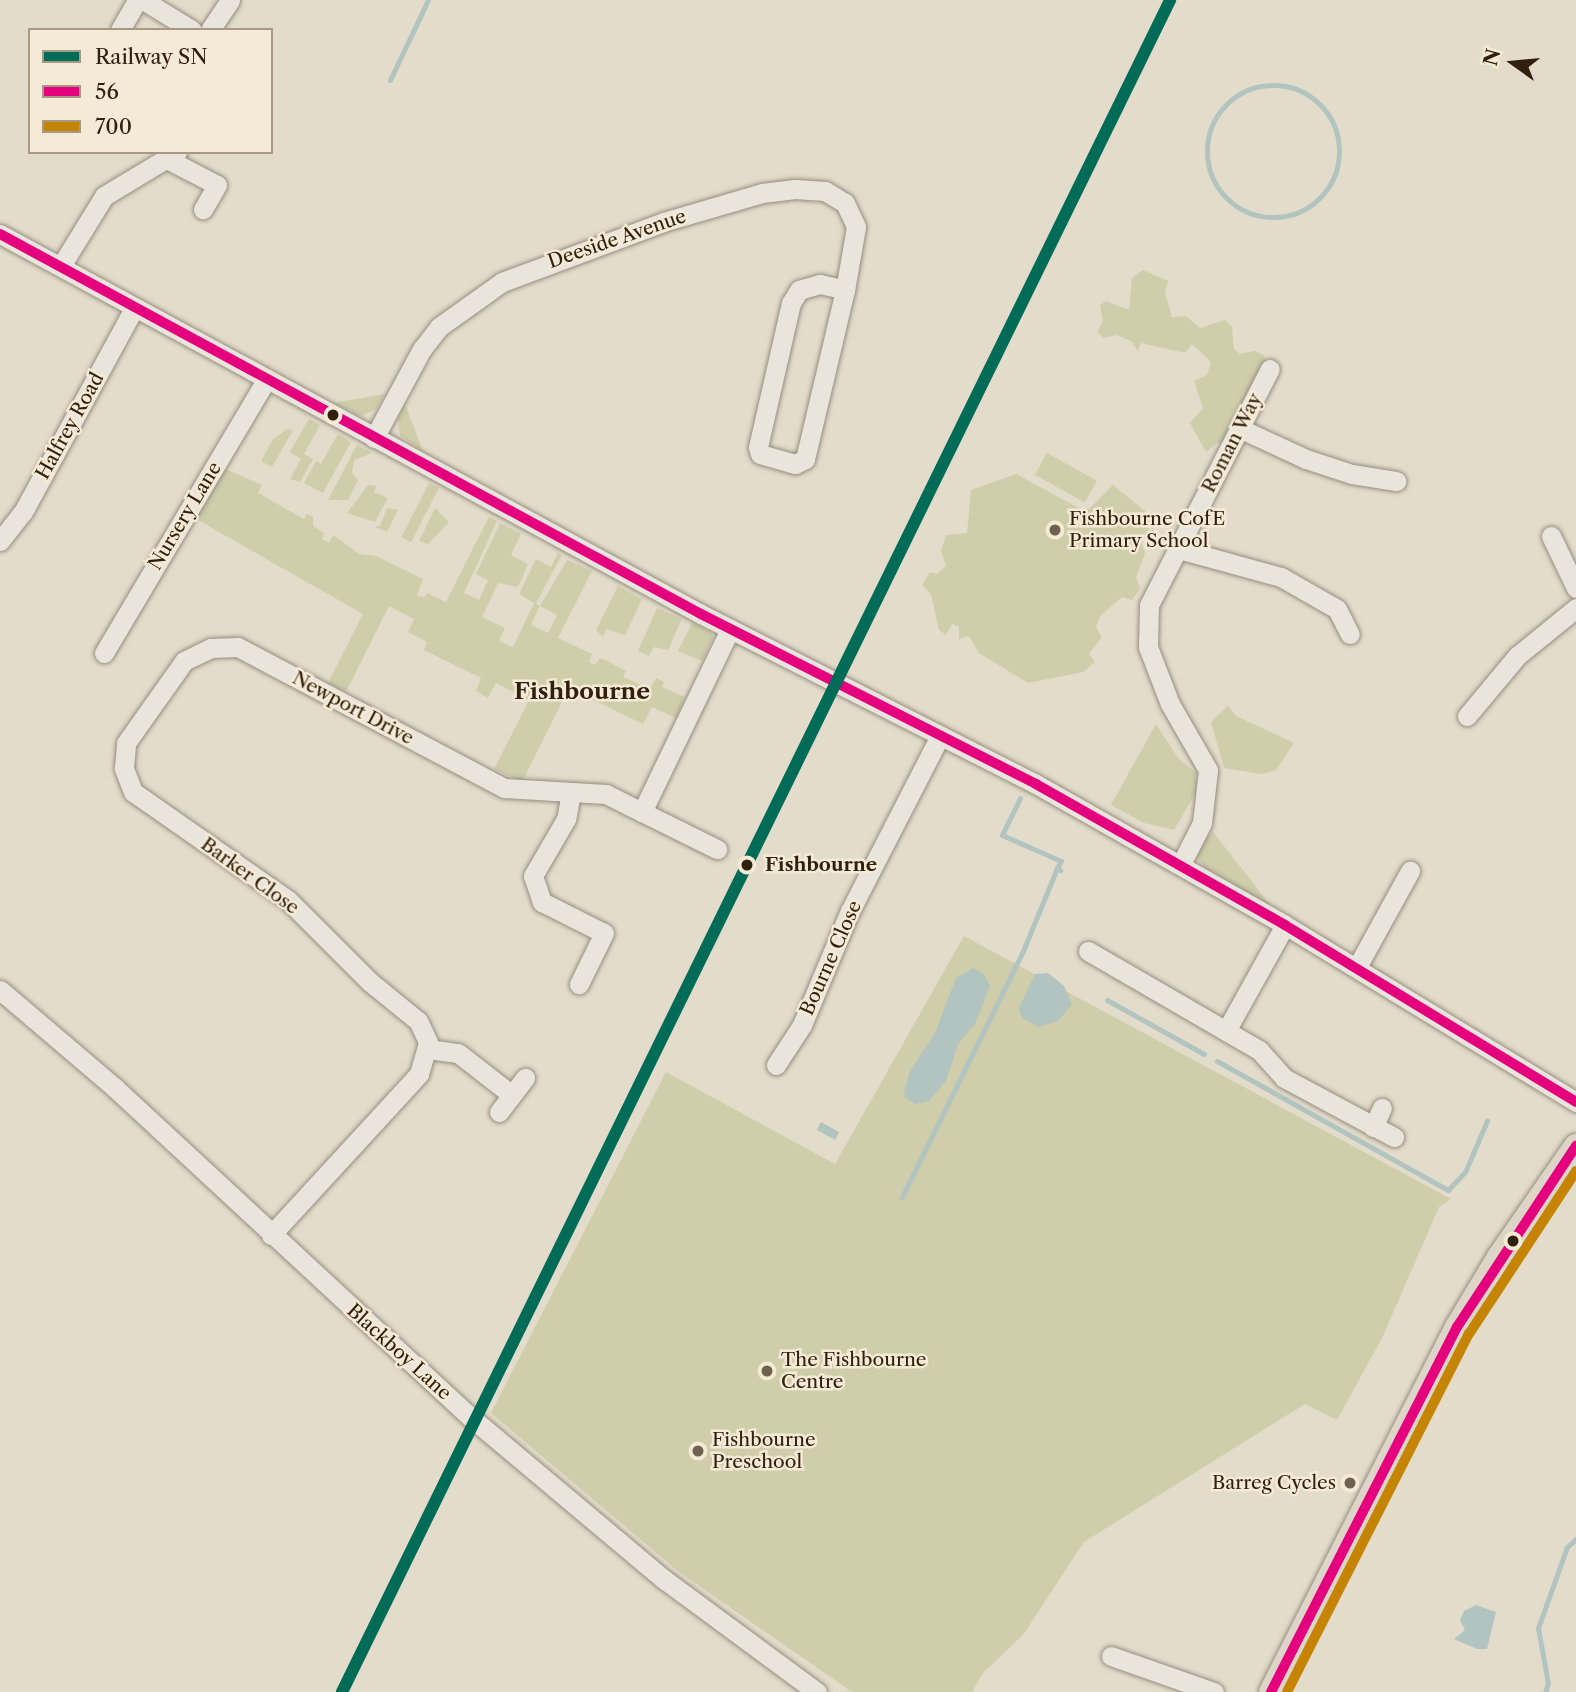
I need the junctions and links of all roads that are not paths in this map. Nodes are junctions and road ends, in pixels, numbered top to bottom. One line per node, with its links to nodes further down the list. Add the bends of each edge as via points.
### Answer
1 (137, 0): 4 (street)
2 (143, 0): 5 (street)
3 (230, 0): 6 (street)
4 (121, 28)
5 (189, 28)
6 (211, 28)
7 (172, 156): 8 (street, via 218,184); 10 (street, via 104,196)
8 (203, 209)
9 (0, 234): 10 (street)
10 (61, 267): 12 (street)
11 (845, 290): 11 (street, Deeside Avenue, via 805,459 795,464 760,454 792,303 799,290 820,285); 16 (street, Deeside Avenue, via 856,227 845,203 825,191 762,193 663,222 529,269 465,306 422,349)
12 (134, 308): 14 (street); 19 (street, Halfrey Road, via 23,512)
13 (1270, 369): 15 (street, Roman Way)
14 (267, 379): 16 (street); 25 (street, Nursery Lane)
15 (1239, 428): 17 (street, via 1306,459 1352,474); 20 (street, Roman Way)
16 (374, 438): 23 (street)
17 (1396, 481)
18 (1551, 536): 21 (street)
19 (0, 541)
20 (1179, 549): 24 (street, via 1281,577 1337,610); 32 (street, Roman Way, via 1149,605 1145,625 1148,647 1170,704 1208,770 1202,823)
21 (1576, 589)
22 (1576, 608): 26 (street, via 1517,656)
23 (730, 629): 27 (street); 30 (street)
24 (1350, 634)
25 (104, 653)
26 (1467, 716)
27 (940, 736): 32 (street); 41 (street, Bourne Close, via 850,911 802,1025)
28 (124, 768): 29 (street, Newport Drive, via 126,743 184,661 223,645 238,647 504,788); 40 (street, Barker Close, via 139,798 288,900 370,982 418,1021)
29 (570, 792): 30 (street, Newport Drive, via 606,794); 37 (street, via 572,805 566,819 533,876 542,902 604,933)
30 (642, 812): 31 (street, Newport Drive)
31 (717, 849)
32 (1181, 864): 34 (street)
33 (1410, 871): 36 (street)
34 (1285, 925): 36 (street); 39 (street)
35 (1088, 951): 39 (street)
36 (1357, 967): 44 (street)
37 (579, 984)
38 (0, 990): 50 (street, Blackboy Lane, via 115,1088)
39 (1226, 1031): 47 (street, via 1259,1050 1284,1078)
40 (428, 1049): 43 (street, via 458,1053); 50 (street, via 419,1074)
41 (776, 1065)
42 (525, 1078): 43 (street)
43 (512, 1095): 46 (street)
44 (1576, 1102)
45 (1382, 1108): 47 (street)
46 (499, 1112)
47 (1373, 1127): 48 (street)
48 (1394, 1138)
49 (1576, 1146): 54 (main road, via 1457,1327)
50 (271, 1235): 52 (street, Blackboy Lane, via 469,1415 654,1571)
51 (1111, 1656): 53 (street)
52 (817, 1692)
53 (1214, 1692)
54 (1271, 1692)

